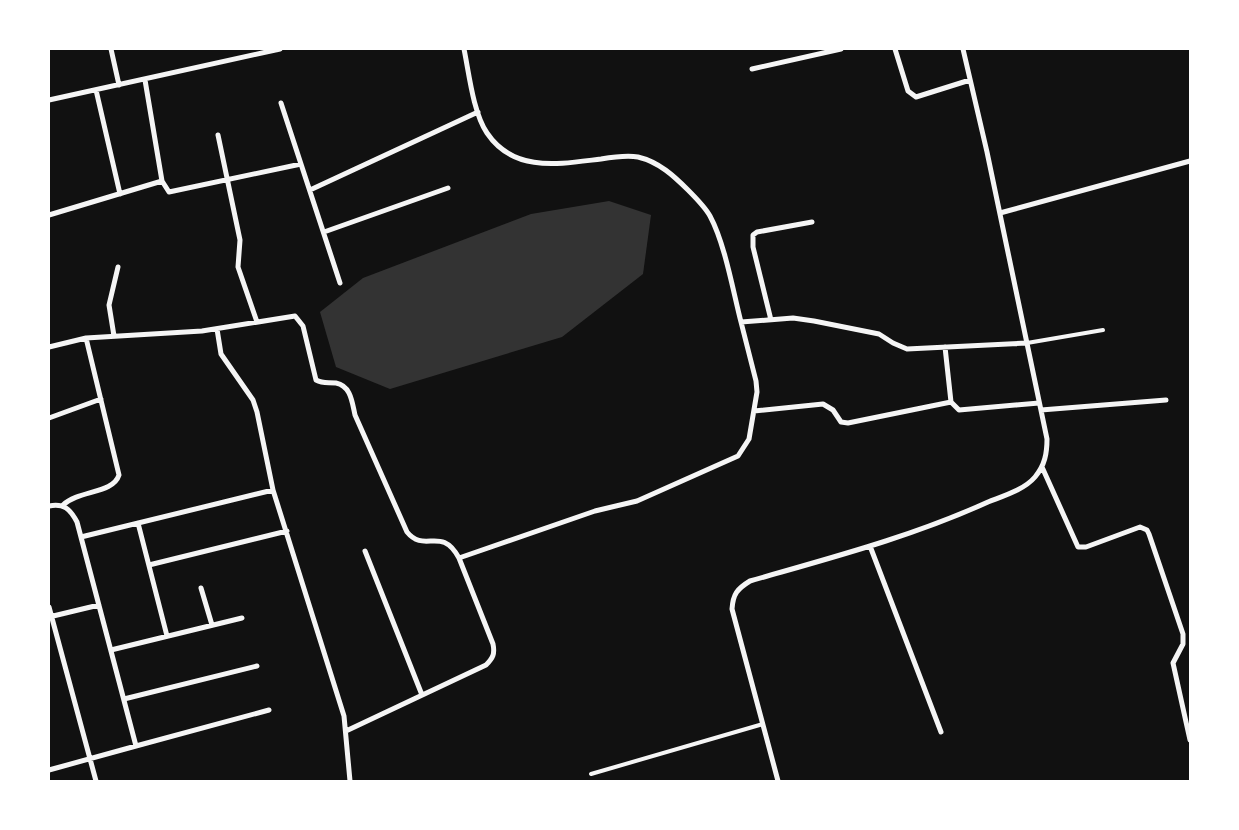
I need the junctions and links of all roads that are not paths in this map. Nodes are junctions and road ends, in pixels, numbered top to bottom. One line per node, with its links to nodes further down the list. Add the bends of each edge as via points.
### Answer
1 (112, 49): 10 (street)
2 (280, 49): 8 (street)
3 (464, 49): 14 (street)
4 (841, 49): 7 (street)
5 (895, 49): 9 (street, via 908,91 916,97)
6 (963, 49): 9 (street)
7 (752, 69)
8 (145, 80): 10 (street); 19 (street)
9 (970, 80): 23 (street)
10 (119, 86): 11 (street)
11 (96, 90): 12 (street); 22 (street)
12 (49, 100)
13 (281, 103): 17 (street)
14 (478, 112): 21 (street); 31 (street, via 485,131 497,146 528,163 552,165 619,156 638,157 670,173 710,216)
15 (218, 135): 18 (street)
16 (1190, 161): 23 (street)
17 (301, 164): 18 (street); 21 (street)
18 (228, 180): 19 (street, via 170,192); 30 (street, via 240,240 238,268)
19 (162, 181): 22 (street)
20 (448, 188): 26 (street)
21 (310, 190): 26 (street)
22 (120, 194): 24 (street)
23 (1000, 213): 36 (street)
24 (49, 215)
25 (812, 222): 29 (street, via 753,235)
26 (324, 232): 28 (street)
27 (118, 267): 34 (street, via 109,305)
28 (340, 283)
29 (771, 320): 31 (street); 38 (street, via 804,319 871,332 907,349)
30 (257, 322): 32 (street); 55 (street, via 290,316 300,320 316,380 346,387 406,532 418,541 446,542 453,546)
31 (741, 322): 44 (street, via 756,381)
32 (217, 329): 34 (street); 47 (street, via 221,354 253,400)
33 (1103, 330): 36 (lane)
34 (114, 336): 35 (street)
35 (86, 338): 37 (street); 39 (street)
36 (1027, 343): 38 (street); 42 (street)
37 (49, 347)
38 (945, 347): 41 (street)
39 (101, 399): 45 (street); 49 (street, via 119,475 117,482 76,496)
40 (1166, 400): 43 (street)
41 (951, 402): 42 (street, via 959,410); 44 (street, via 848,423 841,422 833,410 823,404)
42 (1039, 403): 43 (street)
43 (1041, 410): 46 (street, via 1047,454)
44 (754, 411): 55 (street, via 749,439 738,456 637,501 595,511)
45 (49, 418)
46 (1042, 467): 53 (street, via 1034,479 1019,488 944,522); 72 (street, via 1078,547 1140,527 1147,530 1183,634 1184,644 1173,663)
47 (274, 490): 50 (street); 51 (street)
48 (49, 506): 49 (street)
49 (63, 506): 52 (street, via 71,511)
50 (138, 523): 52 (street); 56 (street)
51 (287, 531): 56 (street); 70 (street, via 337,691)
52 (81, 537): 58 (street)
53 (870, 546): 69 (street, via 750,582 737,589 732,609); 71 (street)
54 (365, 551): 66 (street)
55 (459, 558): 66 (street, via 495,652 486,665)
56 (149, 565): 63 (street)
57 (201, 588): 62 (street)
58 (99, 604): 60 (street); 64 (street)
59 (49, 607): 60 (street)
60 (50, 617): 74 (street)
61 (242, 618): 62 (street)
62 (212, 626): 63 (street)
63 (166, 636): 64 (street)
64 (111, 650): 67 (street)
65 (256, 666): 67 (street)
66 (422, 695): 70 (street)
67 (124, 699): 73 (street)
68 (269, 710): 73 (street)
69 (763, 724): 76 (lane); 79 (street)
70 (346, 731): 78 (street)
71 (941, 732)
72 (1190, 740)
73 (136, 746): 74 (street)
74 (90, 758): 75 (street); 77 (street)
75 (49, 770)
76 (591, 774)
77 (96, 781)
78 (350, 781)
79 (778, 781)

